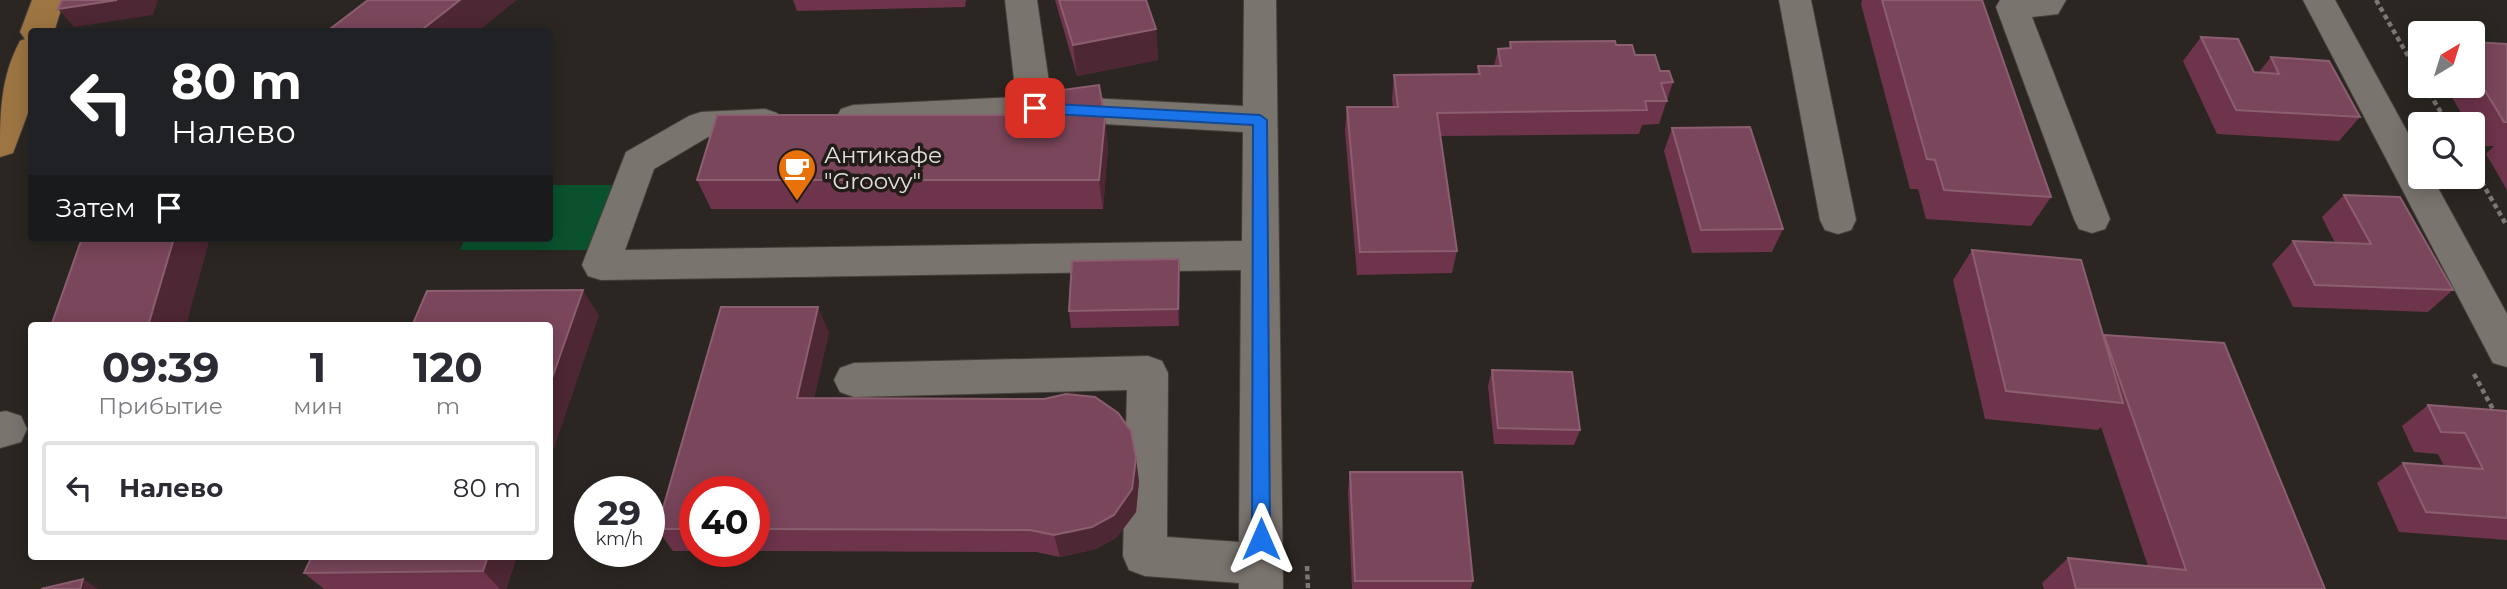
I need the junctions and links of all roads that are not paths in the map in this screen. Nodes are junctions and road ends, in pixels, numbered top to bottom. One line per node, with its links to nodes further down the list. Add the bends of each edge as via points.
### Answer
1 (48, 0): 7 (main road)
2 (1021, 0): 9 (street)
3 (1260, 0): 10 (street)
4 (1795, 0): 13 (street)
5 (2050, 0): 12 (street, via 2047,6 2012,7)
6 (2319, 0): 15 (street)
7 (38, 28)
8 (28, 61): 11 (main road)
9 (1035, 108): 10 (street); 14 (street, via 701,125 639,161 601,265)
10 (1260, 120): 14 (street)
11 (0, 144)
12 (2092, 219)
13 (1838, 220)
14 (1260, 255): 17 (street)
15 (2507, 351)
16 (854, 380): 17 (street, via 1148,373 1145,556)
17 (1261, 577)

